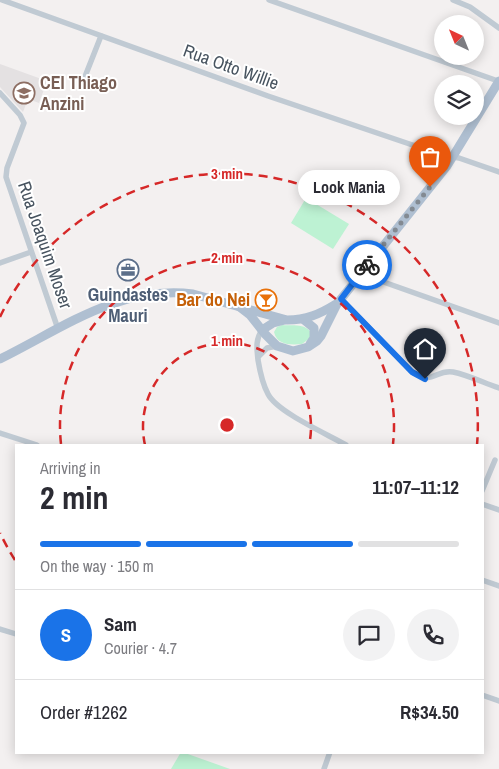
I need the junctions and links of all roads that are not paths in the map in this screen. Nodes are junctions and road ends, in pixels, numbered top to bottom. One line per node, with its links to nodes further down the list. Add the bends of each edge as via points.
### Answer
1 (2, 0): 5 (street, Rua Otto Willie)
2 (269, 0): 7 (street)
3 (453, 0): 4 (street, via 470,6)
4 (499, 28)
5 (101, 36): 6 (street); 9 (street, Rua Otto Willie)
6 (84, 79)
7 (499, 81): 9 (main road)
8 (0, 93): 11 (street, Rua Joaquim Moser, via 24,123 6,177)
9 (451, 157): 10 (street, Rua Otto Willie); 13 (main road)
10 (499, 172)
11 (31, 252): 12 (street); 20 (street, Rua Joaquim Moser)
12 (0, 263)
13 (361, 274): 14 (main road); 18 (street)
14 (339, 301): 16 (main road, via 325,311); 22 (main road, via 321,336); 25 (street, via 419,377 432,378 451,372)
15 (237, 305): 17 (main road); 19 (main road); 20 (main road, via 180,292 146,294 100,307)
16 (303, 319): 17 (main road); 22 (main road, via 315,333)
17 (287, 320): 19 (main road)
18 (499, 323)
19 (265, 328): 21 (main road, via 269,339); 23 (street, via 257,342)
20 (58, 329): 24 (main road)
21 (277, 346): 22 (main road, via 293,351); 23 (street, via 267,348)
22 (308, 347)
23 (258, 357): 28 (street, via 260,376 268,396 284,411)
24 (0, 359)
25 (499, 388)
26 (0, 433): 27 (street)
27 (34, 444)
28 (344, 444)
29 (495, 460): 30 (street)
30 (484, 486)
31 (484, 505): 32 (street)
32 (499, 510)
33 (484, 581): 34 (street)
34 (499, 586)
35 (0, 629): 36 (street)
36 (15, 634)
37 (484, 696): 38 (street)
38 (499, 701)
39 (329, 754): 40 (street)
40 (325, 769)

